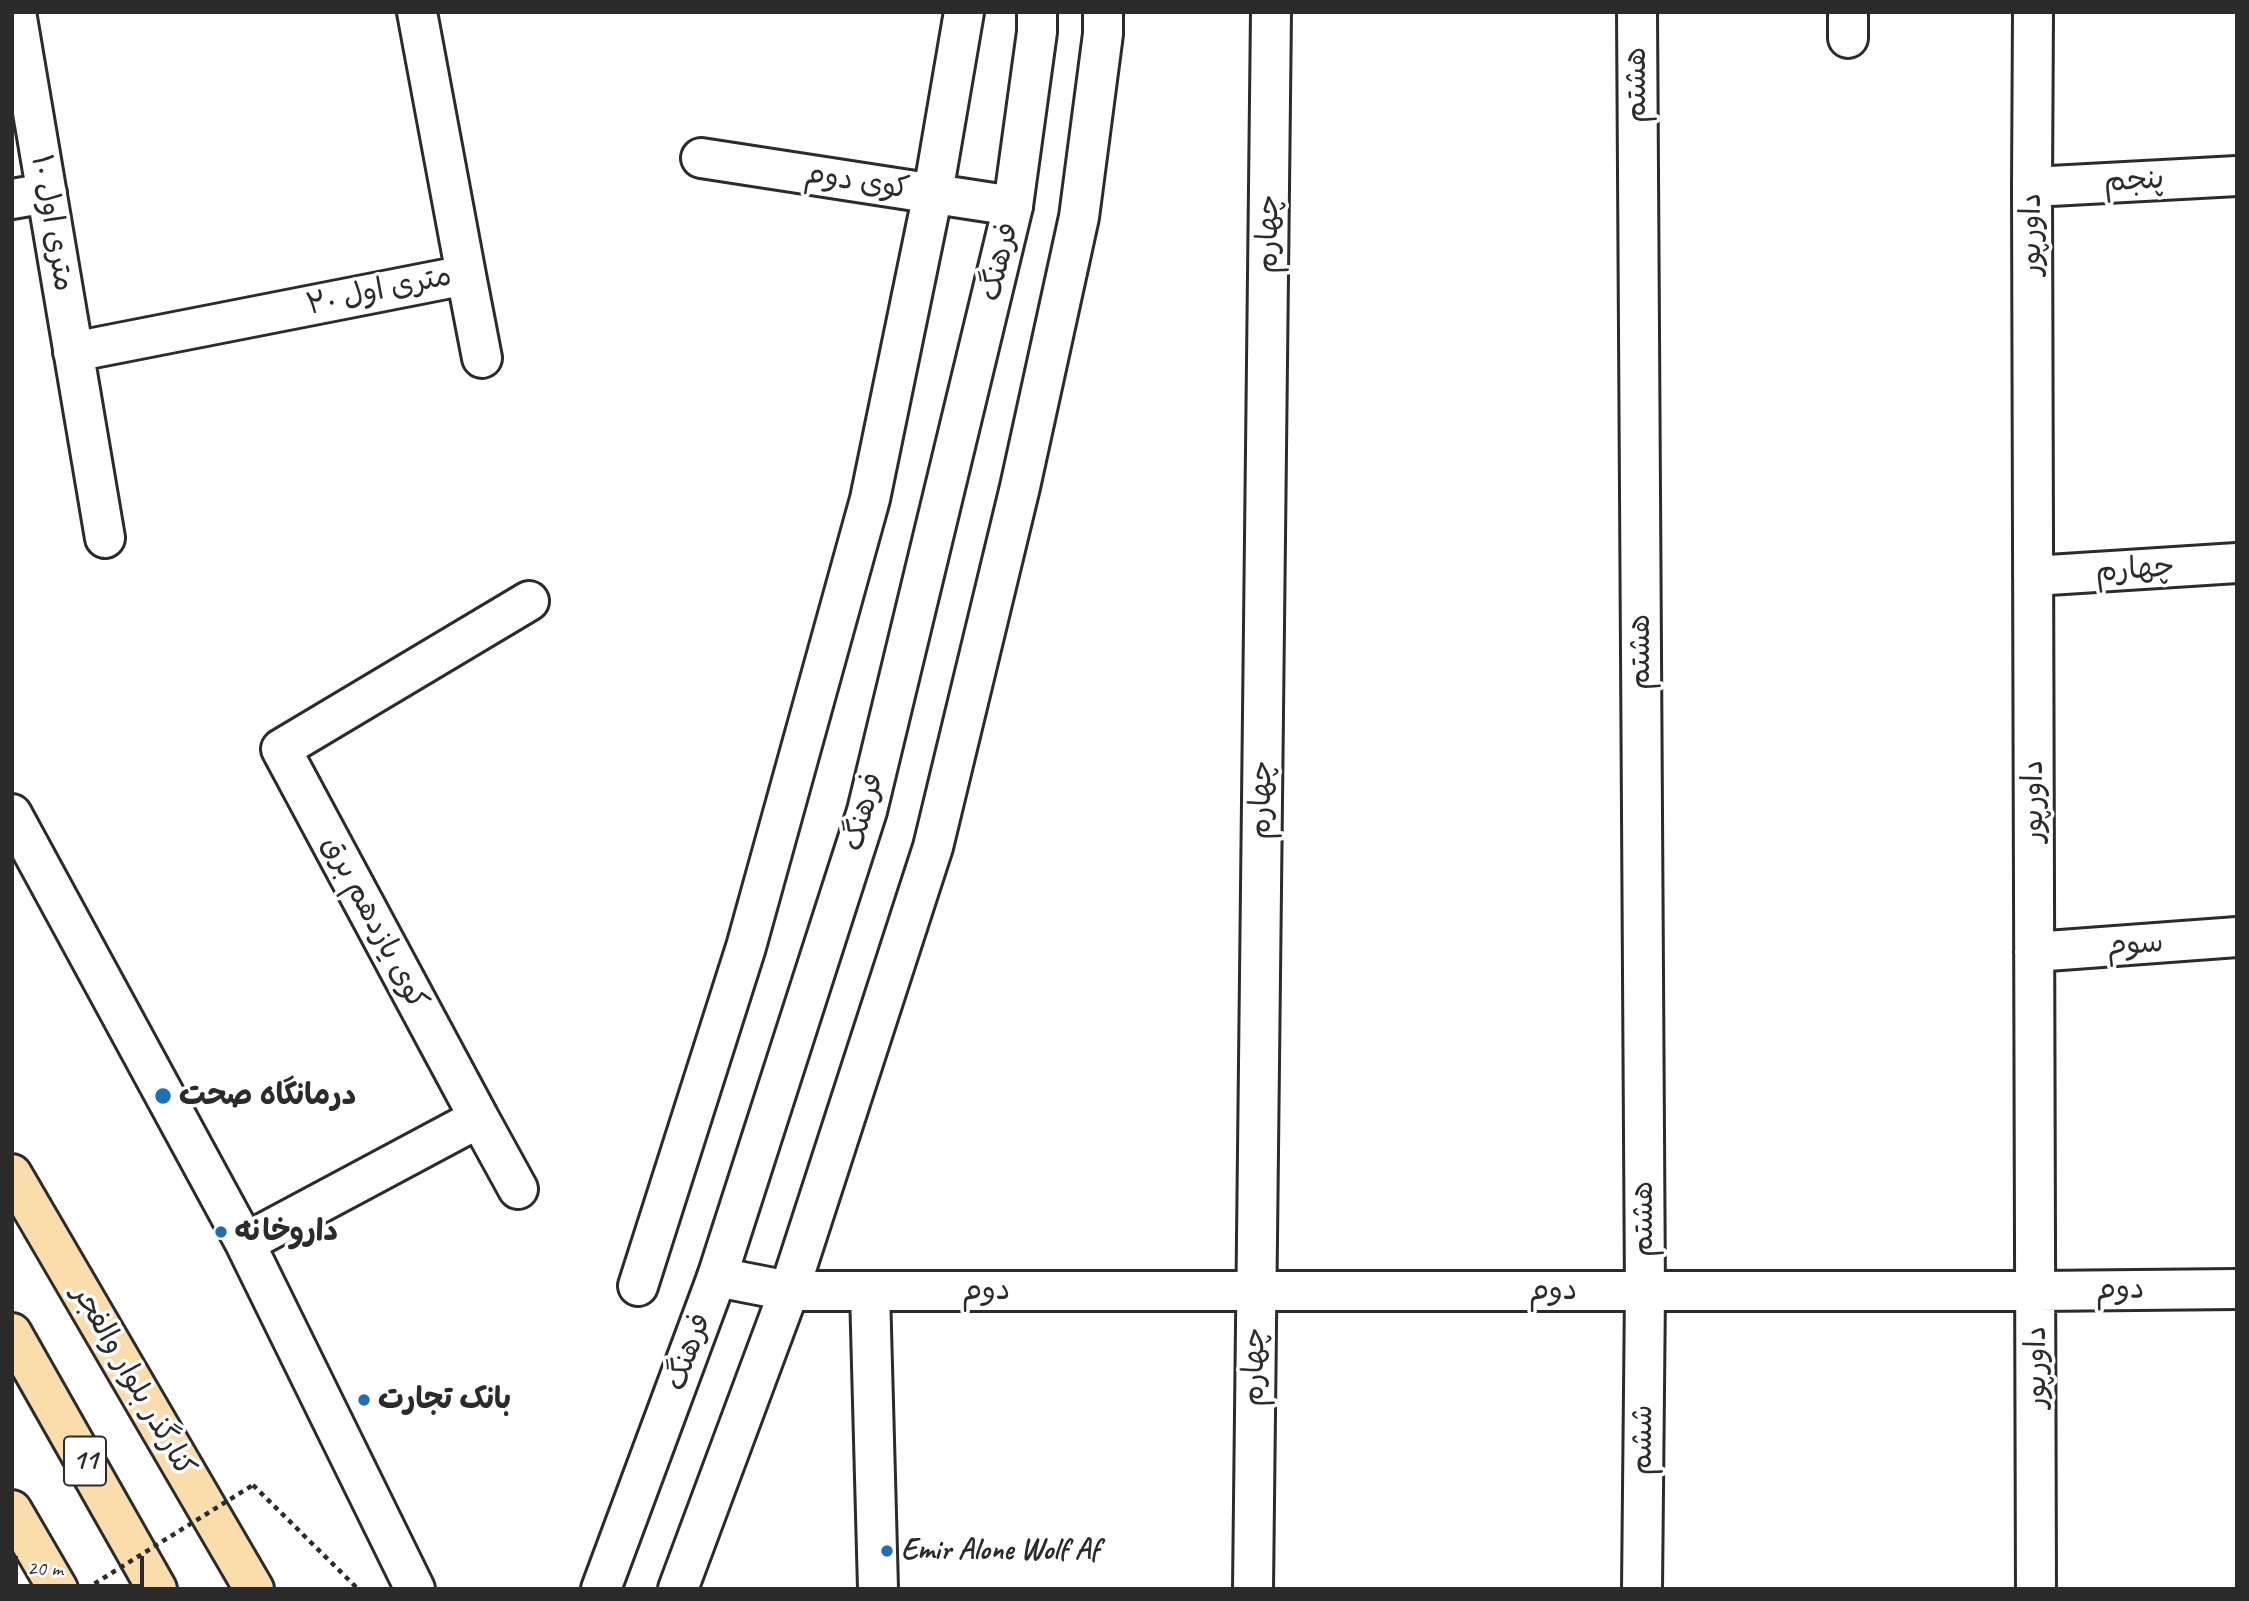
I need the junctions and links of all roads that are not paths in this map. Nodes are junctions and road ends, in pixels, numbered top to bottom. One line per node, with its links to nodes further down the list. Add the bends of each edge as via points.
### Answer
1 (16, 12): 13 (street, ۱۰ متری اول)
2 (417, 12): 15 (street, ۲۰ متری اول)
3 (964, 12): 12 (street)
4 (1037, 12): 14 (street, فرهنگ)
5 (1103, 12): 32 (street, via 1104,34 1079,217 933,847)
6 (1272, 12): 34 (street, چهارم)
7 (1637, 12): 35 (street, هشتم)
8 (2033, 12): 11 (street, داورپور)
9 (701, 158): 12 (street, کوی دوم)
10 (2237, 176): 11 (street, پنجم)
11 (2032, 187): 20 (street, داورپور)
12 (933, 193): 14 (street, کوی دوم); 30 (street, via 870,499 746,947)
13 (29, 196): 16 (street, ۱۰ متری اول)
14 (1013, 206): 29 (street, فرهنگ, via 867,811)
15 (466, 275): 16 (street, ۲۰ متری اول); 17 (street)
16 (73, 352): 18 (street, ۱۰ متری اول)
17 (482, 358)
18 (104, 538)
19 (2237, 563): 20 (street, چهارم)
20 (2033, 576): 24 (street, داورپور)
21 (529, 601): 25 (street, کوی یازدهم برق, via 281,748)
22 (12, 814): 28 (street)
23 (2237, 937): 24 (street, سوم)
24 (2034, 952): 36 (street, داورپور)
25 (479, 1118): 27 (street); 28 (street)
26 (12, 1174): 41 (main road, کنارگذر بلوار والفجر)
27 (517, 1189)
28 (245, 1243): 42 (street)
29 (718, 1276): 32 (street, دوم); 43 (street, فرهنگ)
30 (638, 1286)
31 (2237, 1289): 36 (street, دوم)
32 (789, 1291): 33 (street, دوم); 44 (street)
33 (870, 1291): 34 (street, دوم); 45 (street)
34 (1256, 1291): 35 (street, دوم); 46 (street, چهارم)
35 (1645, 1291): 36 (street, دوم); 47 (street, ششم)
36 (2037, 1291): 48 (street, داورپور)
37 (12, 1333): 40 (main road, 11)
38 (12, 1510): 39 (main road)
39 (58, 1589)
40 (157, 1589)
41 (254, 1589)
42 (415, 1589)
43 (601, 1589)
44 (678, 1589)
45 (878, 1589)
46 (1253, 1589)
47 (1642, 1589)
48 (2036, 1589)

